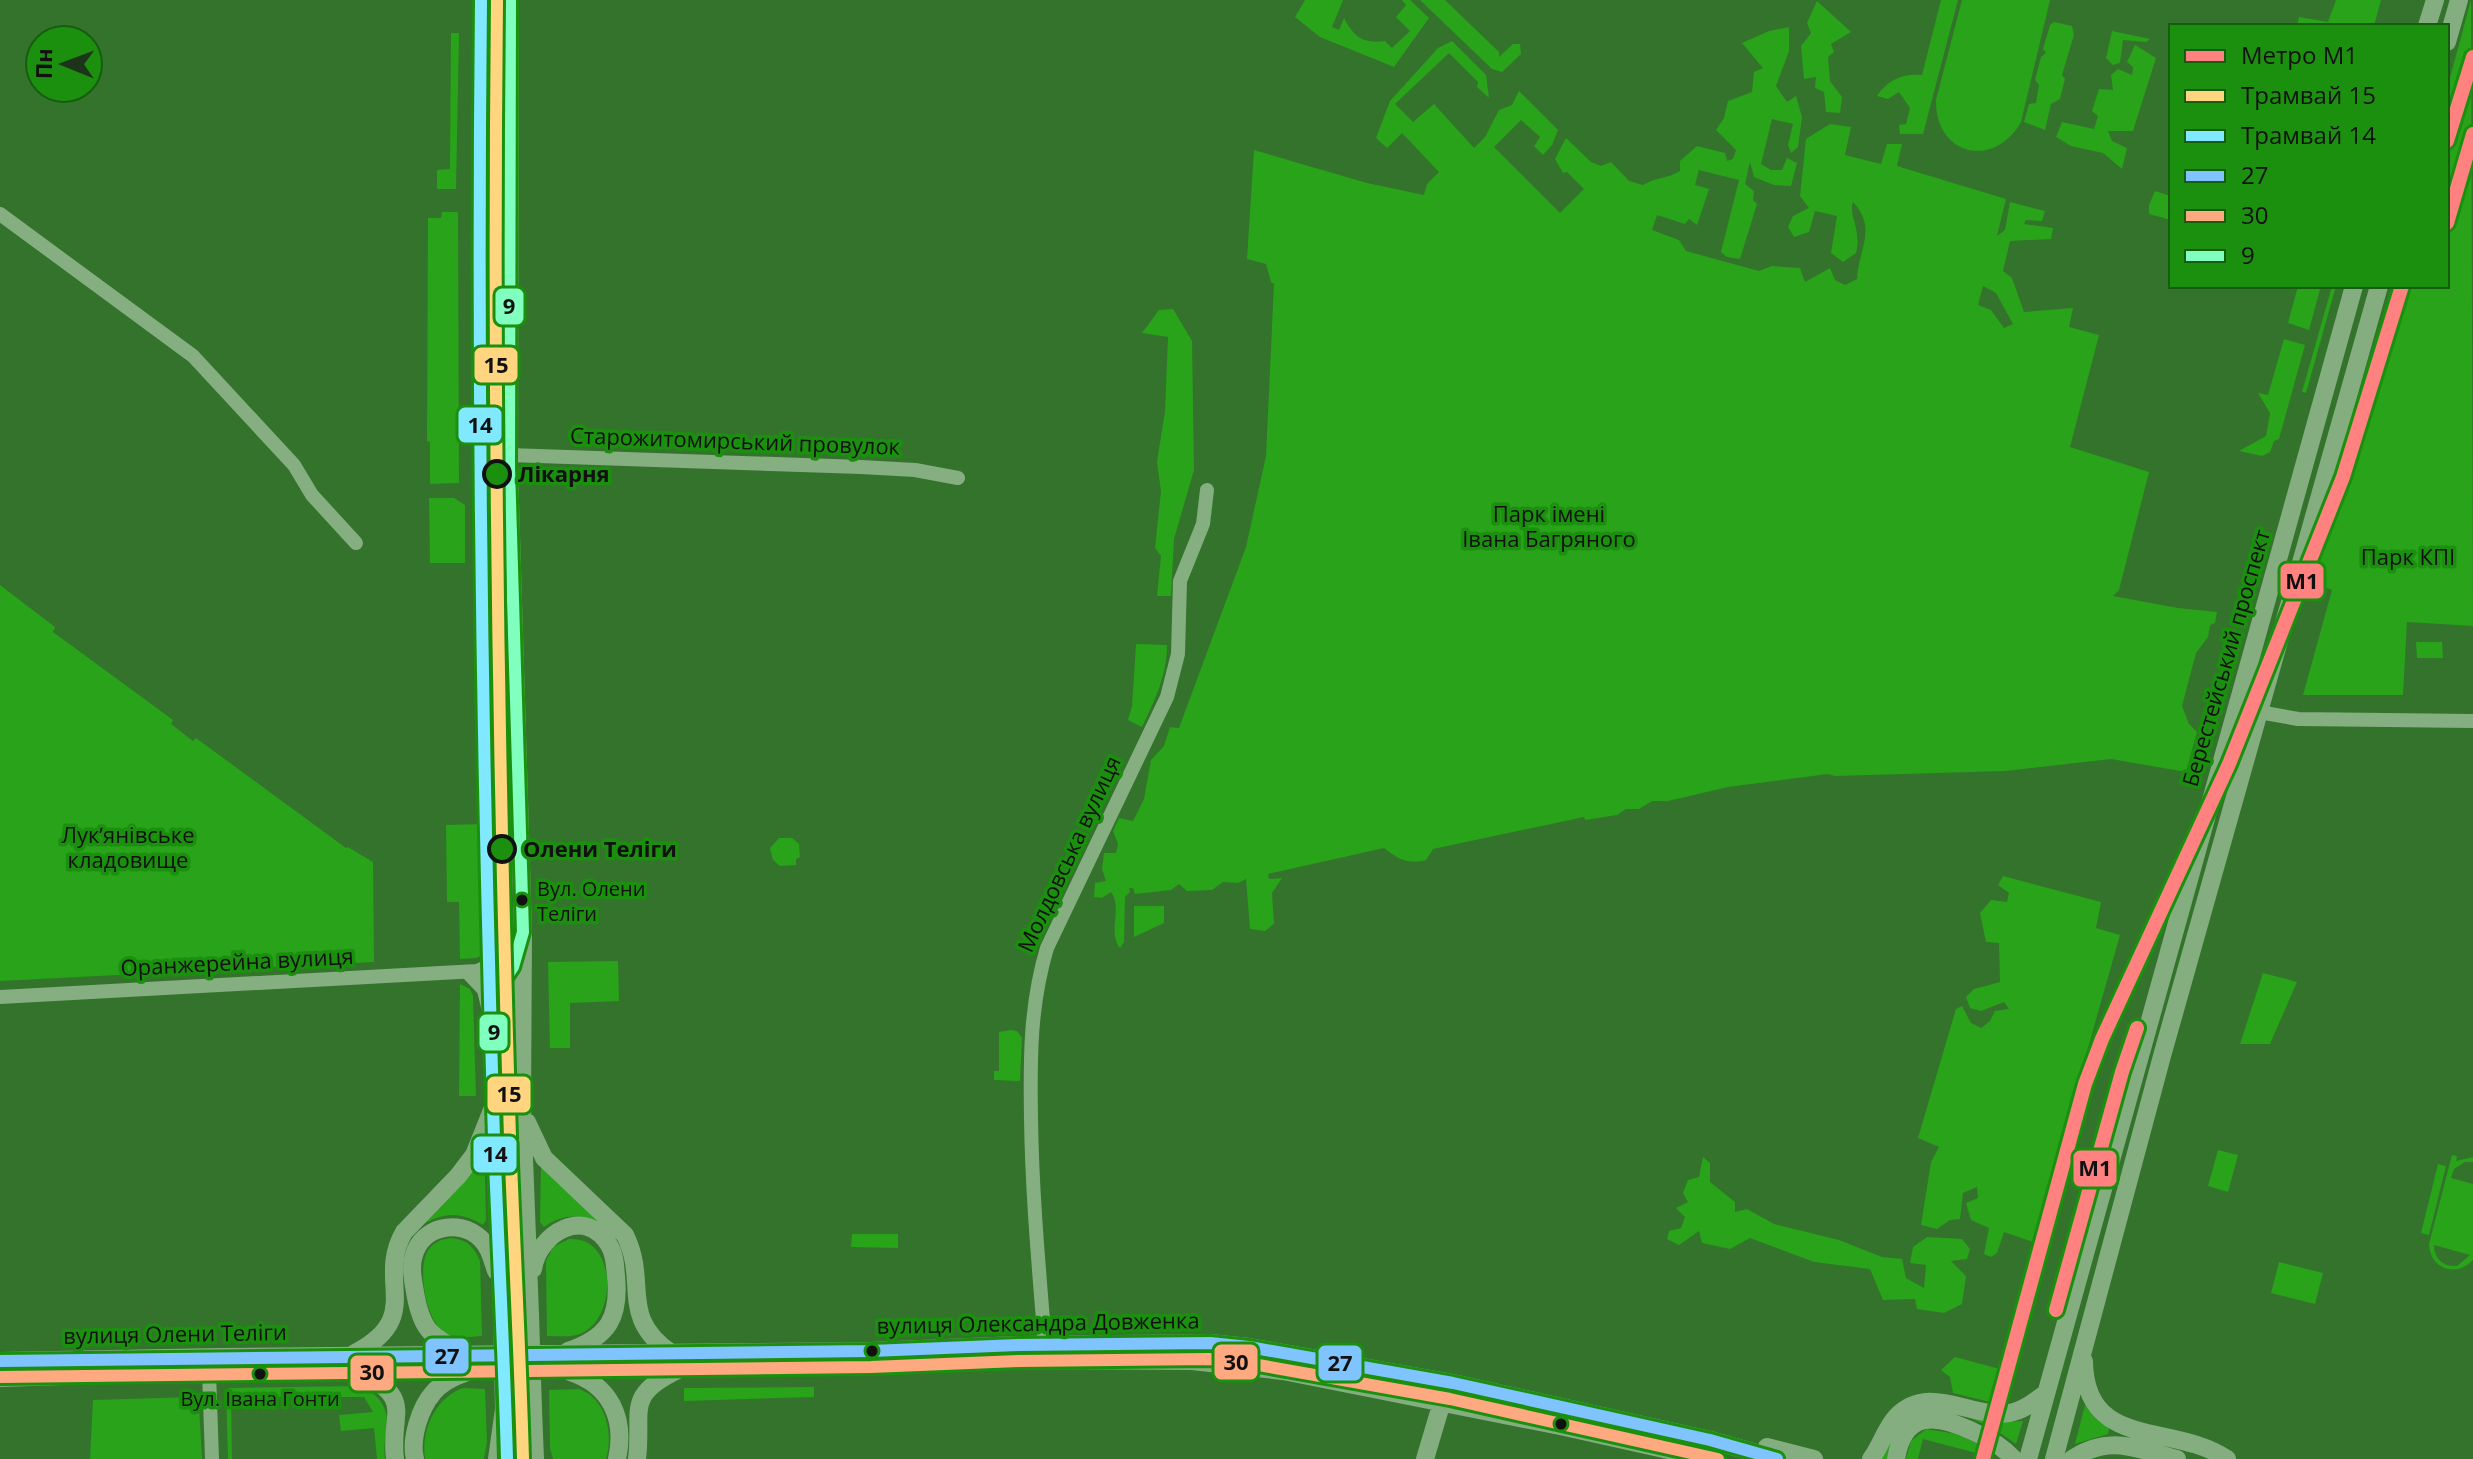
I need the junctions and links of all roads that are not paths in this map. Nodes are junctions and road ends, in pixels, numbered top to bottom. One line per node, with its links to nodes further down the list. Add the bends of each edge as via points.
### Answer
1 (510, 0): 9 (main road)
2 (2435, 0): 4 (main road)
3 (2459, 0): 5 (main road)
4 (2428, 24)
5 (2449, 35)
6 (0, 214): 12 (street, via 193,356 294,465 312,495)
7 (2353, 288): 34 (main road, Берестейський проспект)
8 (2378, 288): 13 (main road, Берестейський проспект)
9 (509, 455): 10 (street, Старожитомирський провулок, via 861,467); 15 (main road)
10 (958, 478)
11 (1207, 490): 25 (street, Молдовська вулиця, via 1203,524 1180,581 1178,654 1167,697 1047,948 1037,983 1031,1025 1032,1147)
12 (356, 543)
13 (2259, 712): 14 (street, via 2298,719); 26 (main road, Берестейський проспект)
14 (2473, 721)
15 (521, 938): 16 (street, via 499,961); 17 (main road, via 513,967); 20 (main road)
16 (472, 971): 17 (street); 18 (street, Оранжерейна вулиця); 19 (street, via 484,990)
17 (501, 983): 19 (main road, via 494,1002); 20 (street, via 512,998)
18 (0, 997)
19 (494, 1038): 21 (main road)
20 (522, 1085): 22 (main road)
21 (496, 1100): 24 (main road); 29 (main road, via 474,1155 399,1241 393,1262 392,1321)
22 (522, 1106): 23 (main road); 28 (main road, via 544,1158 625,1235 632,1250 641,1323)
23 (530, 1288): 31 (main road, via 537,1252 556,1232 583,1227 609,1244 618,1298 612,1320); 37 (main road, bridge)
24 (501, 1291): 30 (main road, via 488,1249 472,1232 440,1228 418,1245 413,1274 422,1321 434,1337); 36 (main road, bridge)
25 (1045, 1345): 28 (main road, вулиця Олександра Довженка); 38 (main road, вулиця Олександра Довженка, via 1177,1342 1249,1347 1453,1383)
26 (2084, 1346): 56 (main road, Берестейський проспект); 59 (main road, via 2089,1396 2108,1419 2202,1446)
27 (0, 1361): 32 (main road, вулиця Олени Теліги)
28 (676, 1361): 31 (main road, вулиця Олександра Довженка); 35 (main road, вулиця Олександра Довженка, via 1192,1361 1283,1371); 47 (main road, via 639,1402)
29 (352, 1362): 30 (main road, вулиця Олександра Довженка); 32 (main road, вулиця Олени Теліги); 40 (main road, via 394,1398)
30 (473, 1362): 31 (main road, вулиця Олександра Довженка); 41 (main road, via 432,1393 416,1429)
31 (559, 1362): 46 (main road, via 607,1395 616,1418)
32 (215, 1364): 33 (main road, вулиця Олени Теліги); 39 (street)
33 (0, 1378)
34 (2046, 1393): 52 (main road, via 2012,1413 1948,1402 1909,1407 1887,1429); 55 (main road, Берестейський проспект)
35 (1442, 1402): 48 (main road); 49 (main road, вулиця Олександра Довженка)
36 (504, 1409): 42 (main road); 43 (main road)
37 (533, 1435): 44 (main road); 45 (main road)
38 (1710, 1440): 50 (main road, вулиця Олександра Довженка); 51 (main road)
39 (212, 1459)
40 (395, 1459)
41 (415, 1459)
42 (497, 1459)
43 (506, 1459)
44 (535, 1459)
45 (543, 1459)
46 (617, 1459)
47 (637, 1459)
48 (1425, 1459)
49 (1709, 1459)
50 (1777, 1459)
51 (1814, 1459)
52 (1871, 1459)
53 (1896, 1459): 54 (main road, via 1910,1427 1930,1418 1983,1435)
54 (2014, 1459)
55 (2028, 1459)
56 (2054, 1459)
57 (2072, 1459): 58 (main road, via 2104,1444)
58 (2177, 1459)
59 (2227, 1459)

